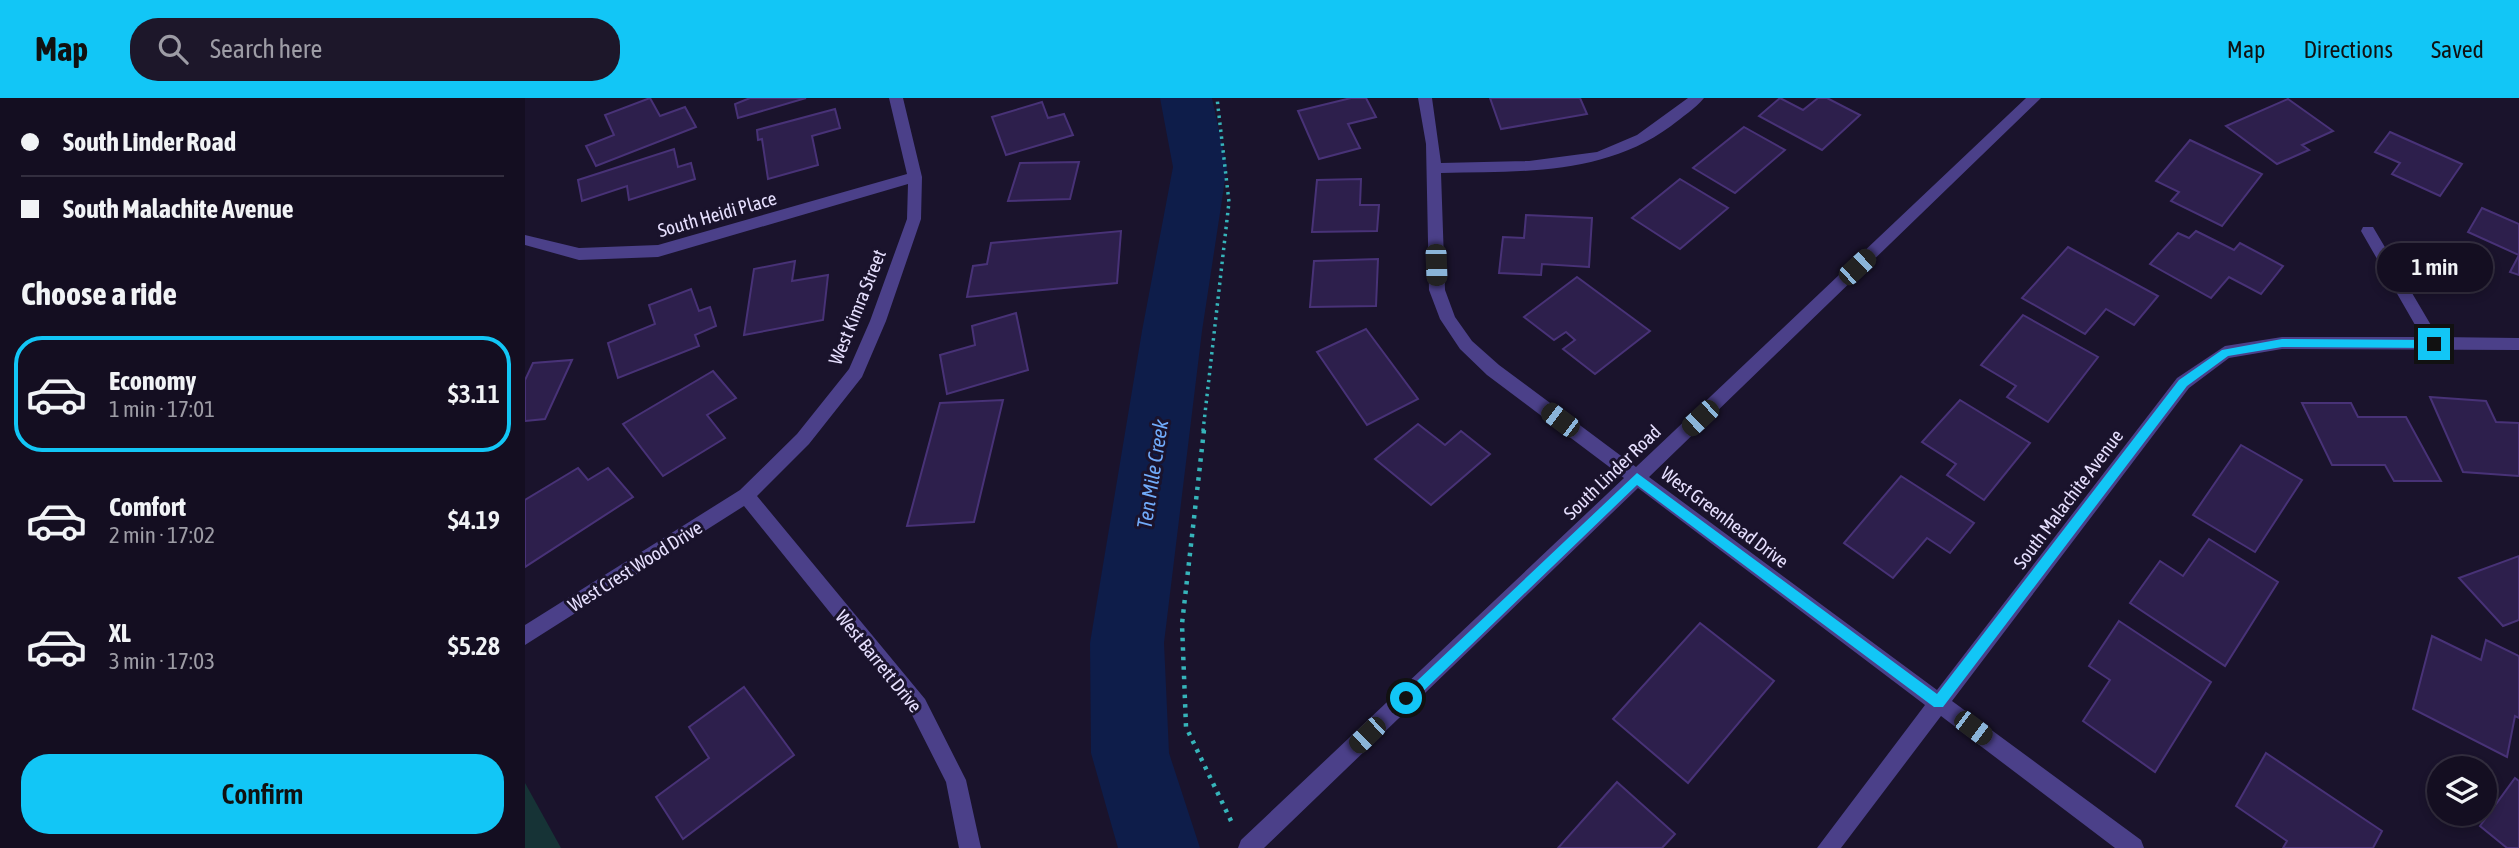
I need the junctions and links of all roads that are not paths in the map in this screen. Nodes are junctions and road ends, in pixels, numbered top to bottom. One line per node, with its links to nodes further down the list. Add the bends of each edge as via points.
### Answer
1 (896, 98): 6 (street, West Kimra Street)
2 (1426, 98): 5 (street, West Greenhead Drive)
3 (1697, 98): 5 (street, via 1647,137 1587,160)
4 (2034, 98): 11 (street, South Linder Road)
5 (1433, 168): 11 (street, West Greenhead Drive, via 1437,290 1448,319 1466,345 1493,370)
6 (915, 177): 8 (street, South Heidi Place, via 658,251 579,254); 12 (street, West Kimra Street, via 913,219 856,372 803,439)
7 (2368, 230): 9 (street)
8 (525, 240)
9 (2434, 344): 10 (street, South Malachite Avenue); 14 (street, South Malachite Avenue, via 2282,343 2225,352 2183,383)
10 (2519, 344)
11 (1637, 478): 14 (street, West Greenhead Drive); 15 (street, South Linder Road)
12 (746, 495): 13 (street, West Crest Wood Drive); 16 (street, West Barrett Drive, via 918,706 956,780)
13 (525, 636)
14 (1939, 703): 17 (street, South Malachite Avenue); 18 (street, West Greenhead Drive)
15 (1243, 842)
16 (970, 848)
17 (1828, 848)
18 (2133, 848)

